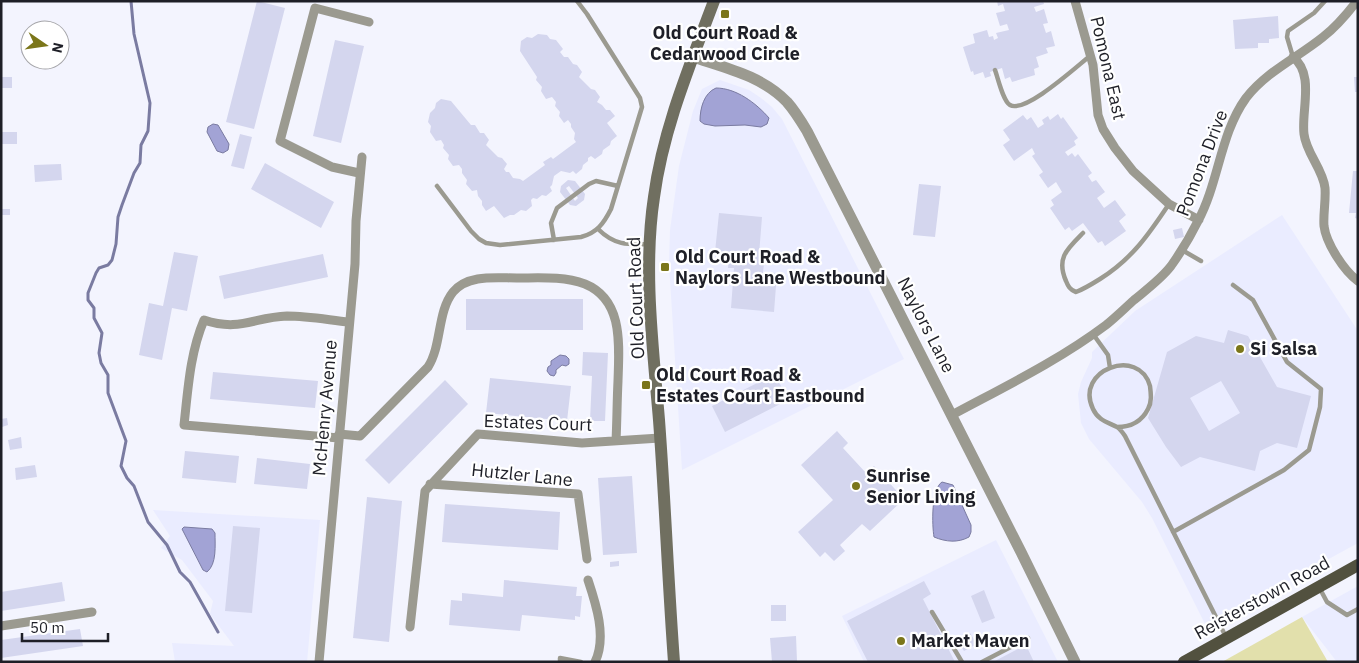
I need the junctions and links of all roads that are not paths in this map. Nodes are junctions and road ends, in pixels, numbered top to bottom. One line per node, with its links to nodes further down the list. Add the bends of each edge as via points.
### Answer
1 (577, 1): 14 (lane, via 640,98 642,107)
2 (714, 1): 8 (main road, Old Court Road)
3 (1075, 1): 7 (street, Pomona East)
4 (1325, 1): 9 (lane, via 1288,31)
5 (1357, 1): 9 (street, Pomona Drive, via 1323,38)
6 (369, 22): 12 (street, via 315,8 280,141 332,167)
7 (1090, 56): 10 (lane, via 1036,98 1017,107 1006,102); 15 (street, Pomona East, via 1098,115 1104,129 1133,171)
8 (694, 57): 20 (main road, Old Court Road, via 660,161); 28 (street, Naylors Lane, via 764,83 795,112 824,161)
9 (1292, 57): 16 (street, Pomona Drive, via 1250,93 1238,111); 23 (street, via 1304,76 1304,136 1325,186 1324,227 1327,240)
10 (995, 70)
11 (362, 157): 12 (street, McHenry Avenue)
12 (359, 174): 25 (street, McHenry Avenue)
13 (436, 186): 19 (lane, via 471,231 486,243 500,246)
14 (618, 186): 17 (lane, via 606,220); 19 (lane, via 596,181 557,208 551,223)
15 (1169, 204): 16 (street, Pomona East); 18 (lane, via 1138,249 1109,274 1076,292 1067,284 1062,262 1070,246)
16 (1199, 220): 21 (street, Pomona Drive)
17 (598, 229): 19 (lane, via 590,235); 20 (lane, via 619,243)
18 (1083, 233)
19 (554, 240)
20 (650, 244): 31 (main road, Old Court Road, via 650,298)
21 (1182, 250): 22 (lane); 26 (street, Pomona Drive, via 1169,268)
22 (1201, 261)
23 (1358, 281)
24 (1233, 285): 34 (lane, via 1254,300 1287,362 1321,389 1320,407 1308,450 1284,470)
25 (349, 322): 30 (street, McHenry Avenue); 30 (street, via 286,316 231,325 204,320 191,359 184,425)
26 (1092, 334): 27 (lane, via 1108,355); 28 (street, Pomona Drive)
27 (1110, 368): 29 (lane, via 1097,376 1090,396 1092,408 1099,418); 29 (lane, via 1116,365 1135,368 1148,382 1152,394 1149,408 1141,419 1127,427)
28 (952, 415): 53 (street, Naylors Lane)
29 (1117, 427): 34 (lane, via 1125,436)
30 (339, 436): 32 (street, via 360,436 428,367 435,356 448,299 462,285 485,277 560,278 594,289 611,306 616,320 619,349); 47 (street, McHenry Avenue)
31 (660, 438): 32 (street, Estates Court); 50 (main road, Old Court Road)
32 (616, 441): 33 (street, Estates Court, via 582,443 478,434)
33 (430, 484): 35 (street, Hutzler Lane, via 578,494); 43 (street, Estates Court, via 425,491)
34 (1173, 532): 45 (lane)
35 (587, 559)
36 (1358, 565): 38 (main road, Reisterstown Road)
37 (588, 580): 49 (street, via 597,607 599,648)
38 (1319, 586): 39 (lane, via 1327,602 1347,615); 45 (main road, Reisterstown Road)
39 (1358, 609)
40 (92, 612): 42 (street)
41 (932, 612): 51 (lane)
42 (1, 626)
43 (410, 627)
44 (1028, 638): 52 (lane)
45 (1226, 638): 54 (main road, Reisterstown Road)
46 (560, 660): 48 (lane)
47 (319, 662)
48 (581, 662)
49 (595, 662)
50 (674, 662)
51 (962, 662)
52 (982, 662)
53 (1075, 662)
54 (1184, 662)

